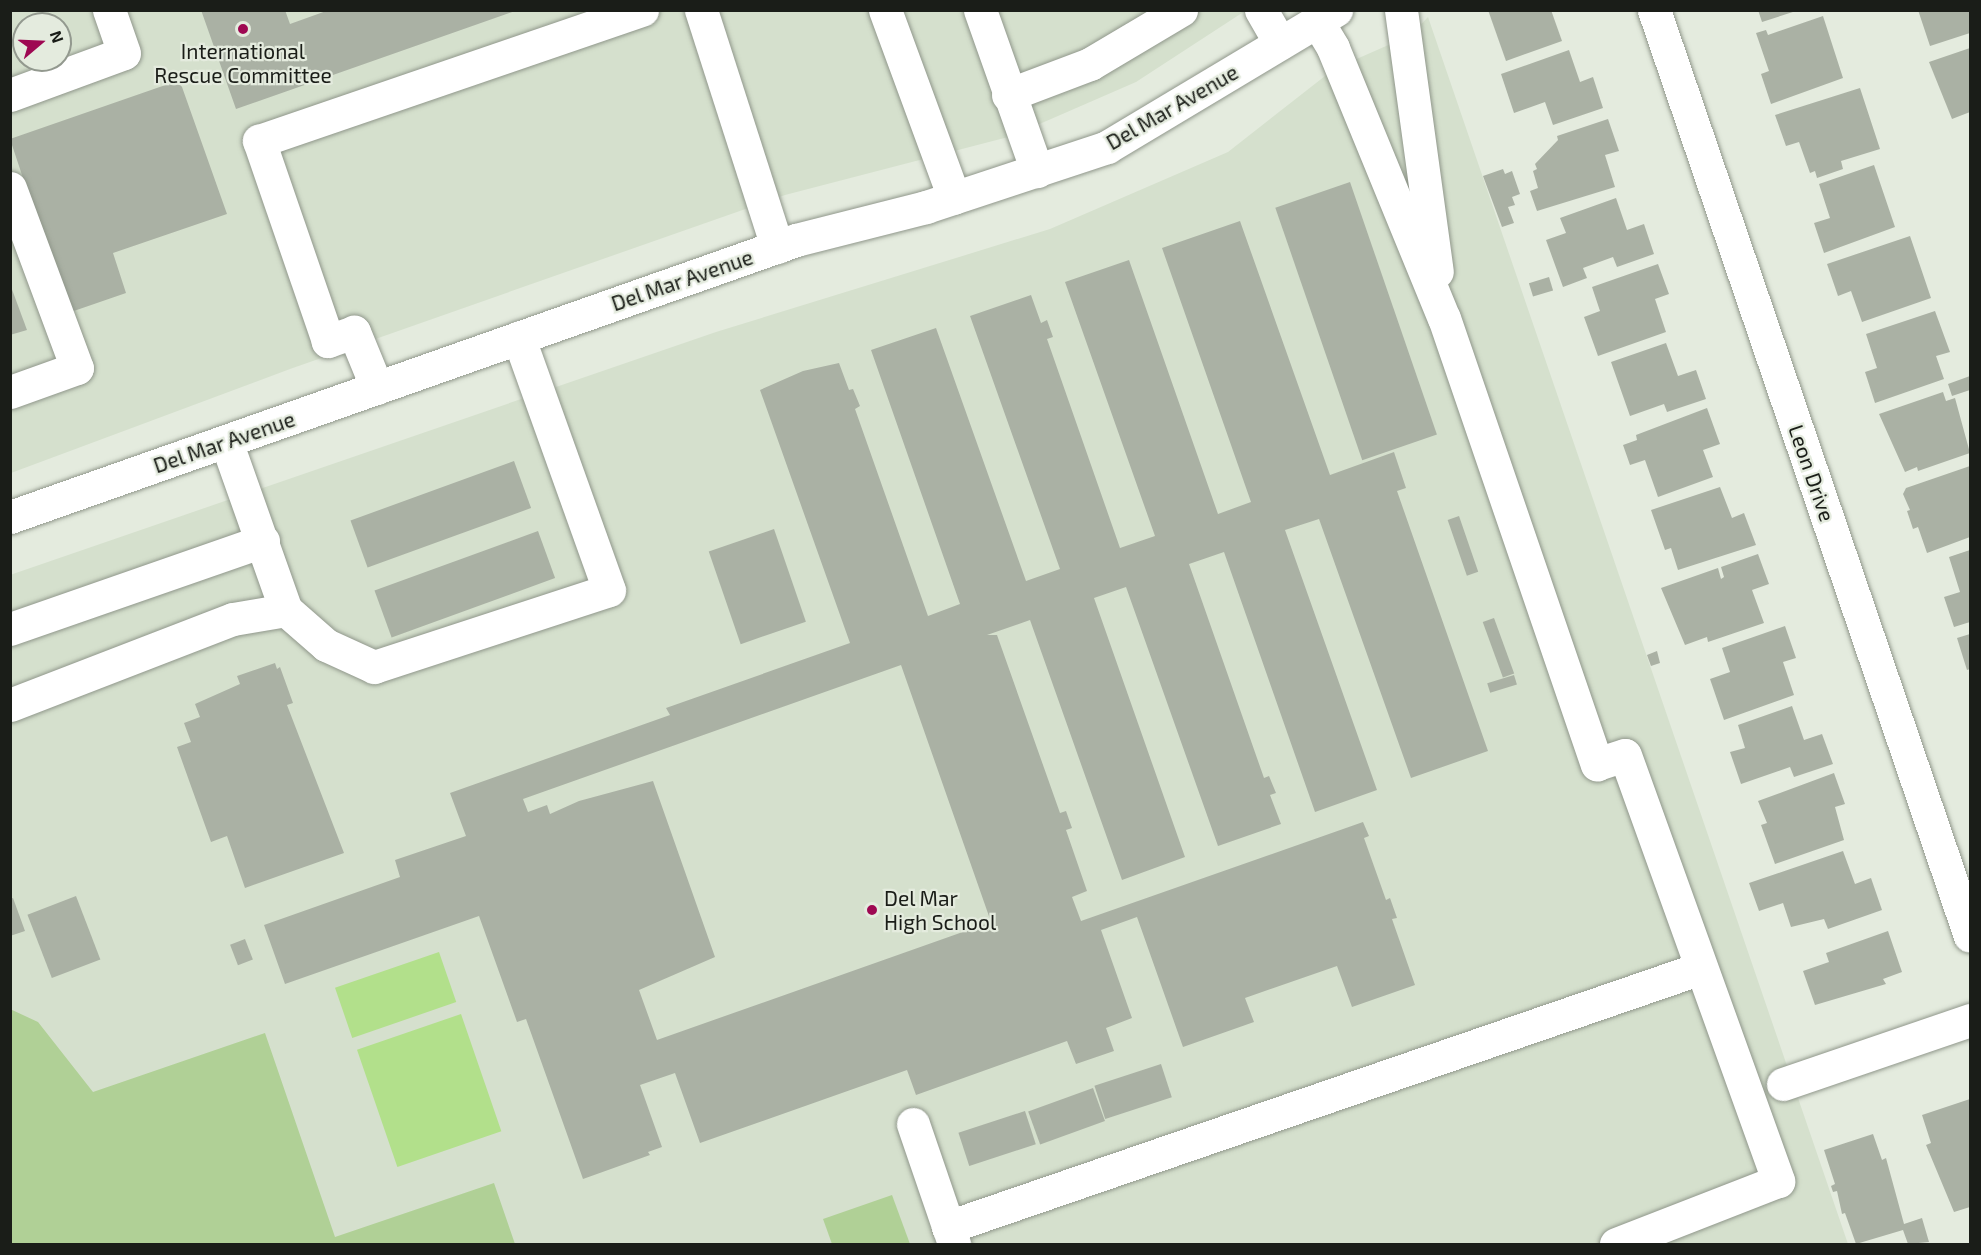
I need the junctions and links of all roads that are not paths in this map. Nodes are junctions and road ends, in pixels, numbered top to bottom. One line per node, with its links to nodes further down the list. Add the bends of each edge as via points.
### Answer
1 (109, 10): 13 (street, via 124,53)
2 (642, 10): 11 (street)
3 (701, 10): 18 (street)
4 (885, 10): 17 (street)
5 (980, 10): 14 (street)
6 (1181, 10): 14 (street, via 1107,56)
7 (1261, 10): 12 (street)
8 (1401, 10): 19 (street)
9 (1654, 10): 29 (street, Leon Drive)
10 (1327, 16): 12 (street, Del Mar Avenue); 19 (street, via 1333,48)
11 (557, 24): 21 (street, via 259,141 328,341 354,332)
12 (1280, 43): 15 (street, Del Mar Avenue, via 1107,147)
13 (10, 95)
14 (1008, 95): 15 (street)
15 (1037, 171): 17 (street, Del Mar Avenue)
16 (10, 188): 22 (street, via 77,368)
17 (954, 198): 18 (street, Del Mar Avenue)
18 (777, 247): 20 (street, Del Mar Avenue)
19 (1444, 318): 30 (street, via 1597,764 1625,755)
20 (519, 338): 21 (street, Del Mar Avenue); 26 (street, via 609,590 374,667 326,645)
21 (377, 388): 23 (street, Del Mar Avenue)
22 (10, 392)
23 (226, 441): 24 (street, Del Mar Avenue); 25 (street)
24 (10, 517)
25 (263, 541): 26 (street); 27 (street)
26 (286, 610): 28 (street, via 233,619)
27 (10, 629)
28 (10, 705)
29 (1971, 936)
30 (1698, 969): 34 (street); 35 (street, via 1778,1181)
31 (1971, 1020): 32 (street)
32 (1783, 1084)
33 (913, 1124): 34 (street)
34 (951, 1236)
35 (1616, 1245)

